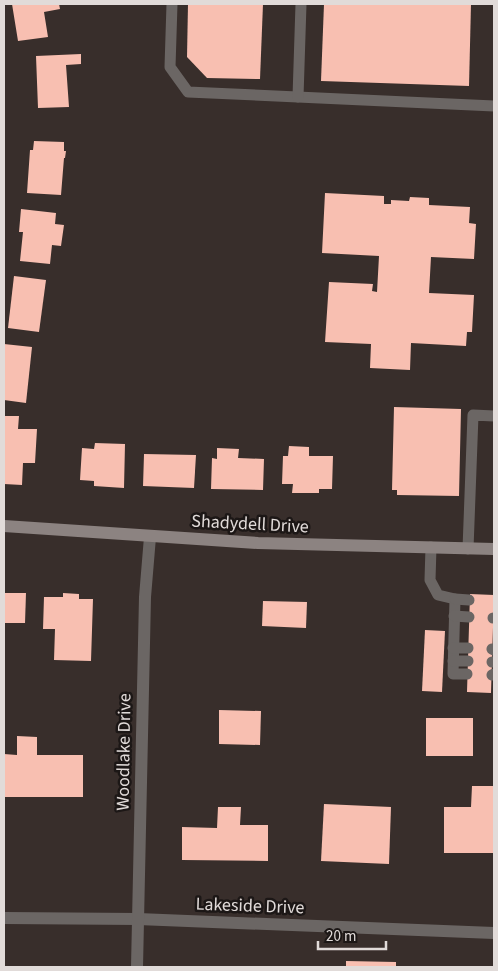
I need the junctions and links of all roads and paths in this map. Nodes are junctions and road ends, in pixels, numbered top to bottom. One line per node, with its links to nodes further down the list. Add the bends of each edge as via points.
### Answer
1 (172, 4): 3 (lane, via 170,66 188,92)
2 (301, 4): 3 (lane)
3 (298, 97): 4 (lane)
4 (494, 106)
5 (494, 416): 9 (lane, via 473,415)
6 (4, 526): 7 (street, Shadydell Drive)
7 (150, 537): 8 (street, Shadydell Drive); 21 (street, Woodlake Drive, via 145,597)
8 (431, 548): 9 (street, Shadydell Drive); 11 (lane, via 430,580 438,595)
9 (468, 548): 10 (street, Shadydell Drive)
10 (494, 549)
11 (455, 599): 12 (lane); 13 (lane)
12 (470, 600)
13 (454, 616): 14 (lane); 15 (lane)
14 (469, 616)
15 (454, 648): 16 (lane); 17 (lane)
16 (468, 648)
17 (453, 661): 18 (lane); 19 (lane, via 453,674)
18 (468, 661)
19 (467, 674)
20 (4, 918): 21 (street, Lakeside Drive)
21 (138, 919): 22 (street, Lakeside Drive); 23 (street, Woodlake Drive)
22 (494, 933)
23 (137, 967)

